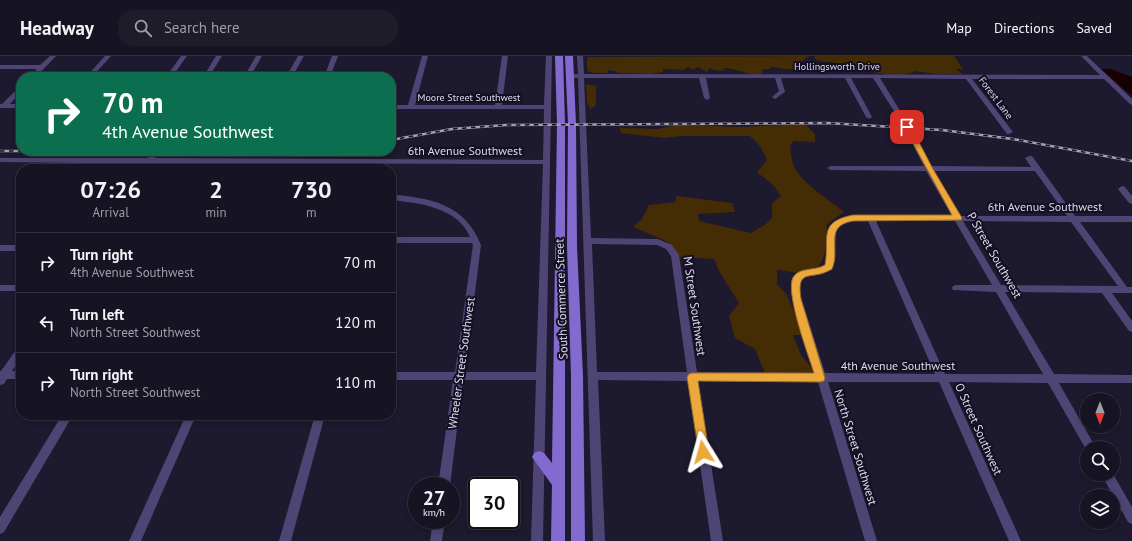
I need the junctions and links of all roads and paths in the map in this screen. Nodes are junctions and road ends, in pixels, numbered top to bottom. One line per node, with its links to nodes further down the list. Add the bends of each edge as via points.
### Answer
1 (53, 56): 15 (street)
2 (108, 56): 17 (street)
3 (184, 56): 18 (street)
4 (219, 56): 19 (street)
5 (259, 56): 20 (street)
6 (301, 56): 21 (street)
7 (335, 56): 22 (street)
8 (426, 56): 38 (street)
9 (505, 56): 39 (street)
10 (549, 56): 40 (street)
11 (580, 56): 24 (street)
12 (1084, 56): 30 (street)
13 (562, 58): 23 (main road, South Commerce Street); 96 (main road, South Commerce Street)
14 (0, 67): 15 (street)
15 (42, 67): 16 (street)
16 (37, 72)
17 (94, 72)
18 (172, 72)
19 (209, 72)
20 (250, 72)
21 (292, 72)
22 (329, 72)
23 (569, 76): 24 (street, Hollingsworth Drive); 105 (main road, South Commerce Street, via 572,124)
24 (581, 76): 25 (street, Hollingsworth Drive); 67 (street)
25 (702, 76): 26 (street, Hollingsworth Drive); 33 (street)
26 (777, 76): 27 (street, Hollingsworth Drive); 32 (street, via 782,92)
27 (847, 76): 28 (street, Hollingsworth Drive); 41 (street)
28 (875, 76): 29 (street, Hollingsworth Drive); 55 (street, P Street Southwest, via 907,127)
29 (967, 76): 30 (street, Hollingsworth Drive); 42 (street, Forest Lane)
30 (1105, 76): 34 (street)
31 (16, 93): 35 (street)
32 (775, 97)
33 (708, 98)
34 (1132, 103)
35 (2, 106): 36 (street)
36 (16, 106)
37 (396, 107): 38 (street, Moore Street Southwest)
38 (411, 107): 39 (street, Moore Street Southwest)
39 (498, 107): 40 (street, Moore Street Southwest)
40 (548, 107): 50 (street)
41 (870, 117)
42 (1008, 132)
43 (153, 156): 47 (street)
44 (1029, 158): 56 (street)
45 (0, 160): 46 (street, 6th Avenue Southwest)
46 (86, 160): 47 (street, 6th Avenue Southwest); 51 (street)
47 (150, 160): 48 (street, 6th Avenue Southwest); 52 (street)
48 (215, 160): 49 (street, 6th Avenue Southwest); 53 (street)
49 (393, 162): 50 (street, 6th Avenue Southwest)
50 (546, 162): 81 (street)
51 (82, 164)
52 (147, 164)
53 (213, 164)
54 (831, 168): 55 (street)
55 (929, 169): 56 (street); 61 (street, P Street Southwest)
56 (1037, 169): 62 (street)
57 (1122, 189): 59 (street)
58 (396, 198): 66 (street, via 433,204 448,210 466,223)
59 (1132, 201)
60 (870, 218): 61 (street, 6th Avenue Southwest); 64 (street, 6th Avenue Southwest, via 853,218); 86 (street, O Street Southwest)
61 (958, 218): 62 (street, 6th Avenue Southwest); 73 (street, P Street Southwest)
62 (1073, 218): 63 (street, 6th Avenue Southwest); 75 (street)
63 (1132, 219)
64 (838, 223): 85 (street, North Street Southwest, via 832,230 829,266 822,271 802,274 794,286)
65 (396, 240): 66 (street)
66 (475, 240): 80 (street, Wheeler Street Southwest)
67 (587, 241): 82 (street); 84 (street, M Street Southwest, via 653,242 667,245 673,251)
68 (16, 246): 69 (street)
69 (0, 248)
70 (0, 288): 71 (street)
71 (16, 288)
72 (956, 288): 73 (street)
73 (999, 289): 74 (street); 87 (street, P Street Southwest)
74 (1105, 290): 75 (street); 76 (street)
75 (1129, 290)
76 (1132, 328)
77 (16, 357): 83 (street)
78 (16, 376): 83 (street)
79 (396, 376): 80 (street)
80 (460, 376): 81 (street); 94 (street, Wheeler Street Southwest)
81 (541, 376): 93 (street)
82 (592, 376): 84 (street, 4th Avenue Southwest); 106 (street)
83 (1, 377)
84 (692, 377): 85 (street, 4th Avenue Southwest); 107 (street, M Street Southwest)
85 (820, 378): 86 (street, 4th Avenue Southwest); 108 (street, North Street Southwest)
86 (942, 378): 87 (street, 4th Avenue Southwest); 109 (street, O Street Southwest)
87 (1051, 379): 88 (street, 4th Avenue Southwest); 92 (street, P Street Southwest)
88 (1132, 379)
89 (65, 420): 98 (street)
90 (189, 420): 100 (street)
91 (319, 420): 101 (street)
92 (1088, 441)
93 (539, 457): 96 (main road); 103 (street)
94 (445, 477)
95 (1111, 481): 97 (street)
96 (559, 484): 104 (main road, South Commerce Street)
97 (1132, 518)
98 (0, 528)
99 (438, 529): 102 (street)
100 (135, 541)
101 (285, 541)
102 (436, 541)
103 (537, 541)
104 (558, 541)
105 (578, 541)
106 (598, 541)
107 (717, 541)
108 (871, 541)
109 (1015, 541)

